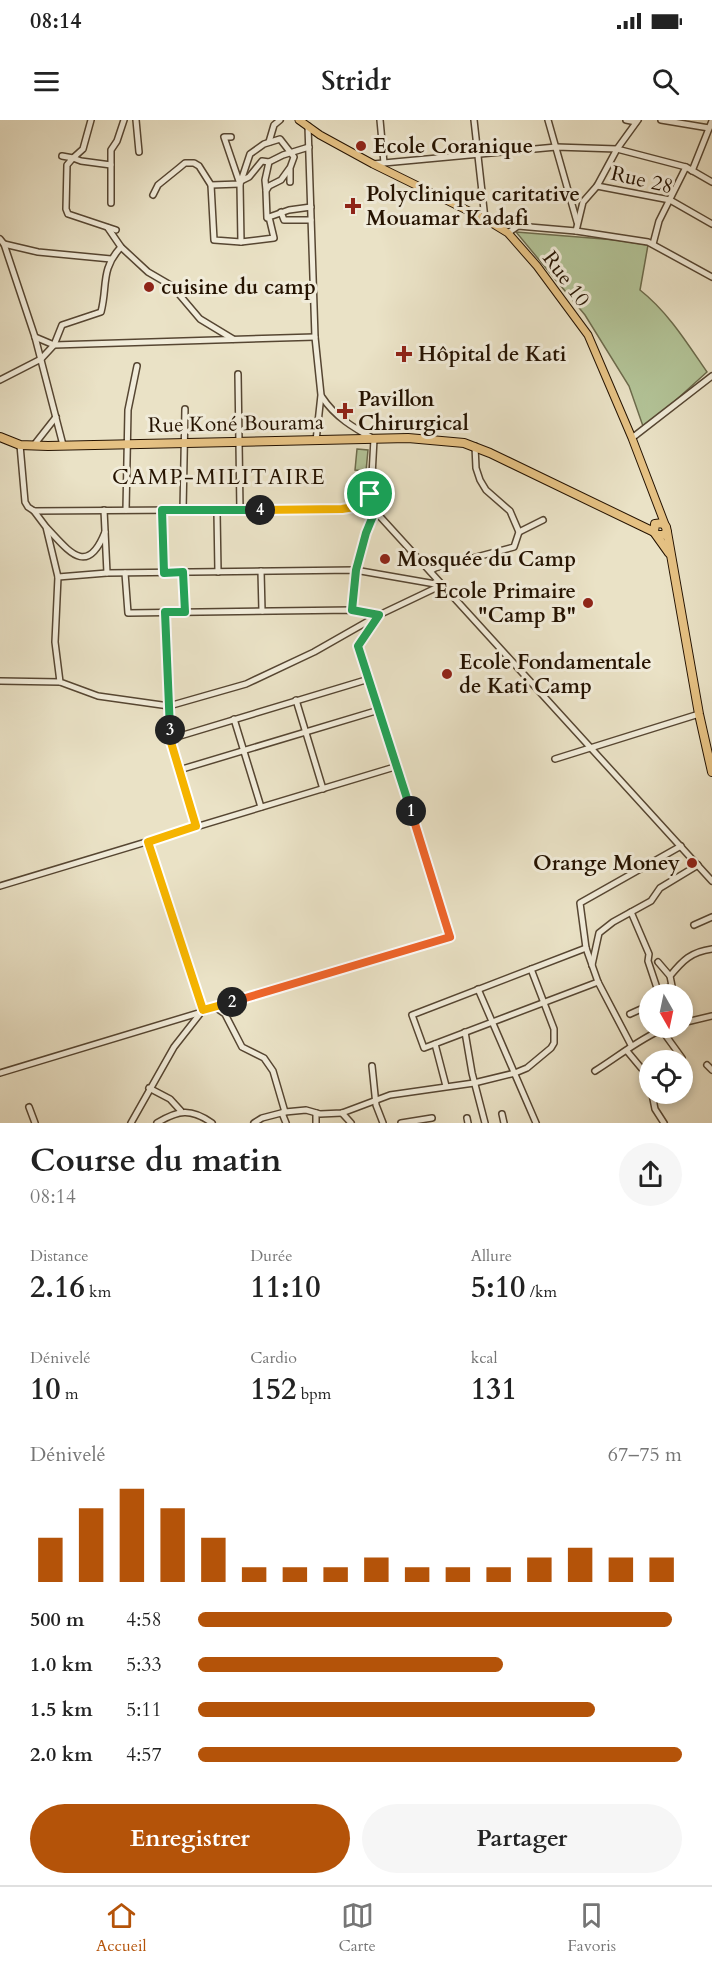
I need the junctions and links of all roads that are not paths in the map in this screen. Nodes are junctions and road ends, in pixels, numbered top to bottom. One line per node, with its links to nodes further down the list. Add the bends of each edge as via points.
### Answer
1 (91, 120): 23 (street, via 83,149)
2 (124, 120): 27 (street, via 111,150)
3 (136, 120): 19 (street)
4 (280, 120): 15 (street, via 274,125)
5 (380, 120): 25 (street)
6 (474, 120): 21 (street)
7 (548, 120): 17 (street)
8 (626, 120): 10 (street)
9 (661, 120): 12 (street)
10 (637, 121): 18 (street)
11 (302, 122): 16 (street); 26 (main road, Rue 10)
12 (711, 124): 14 (street)
13 (231, 137): 33 (street, via 224,137)
14 (709, 137): 30 (street)
15 (269, 142): 20 (street, via 280,139); 33 (street, via 250,154)
16 (309, 147): 20 (street); 40 (street)
17 (556, 147): 18 (street); 21 (street); 45 (street)
18 (617, 149): 28 (street); 35 (street)
19 (139, 152)
20 (290, 153): 24 (street); 29 (street, via 294,157)
21 (478, 155): 25 (street); 43 (street)
22 (62, 156): 23 (street)
23 (72, 158): 27 (street); 47 (street, via 67,165 68,214)
24 (269, 162): 33 (street, via 262,161); 36 (street)
25 (384, 163): 26 (street)
26 (373, 164): 43 (main road, Rue 10)
27 (111, 165): 39 (street)
28 (686, 167): 30 (street); 38 (street)
29 (290, 168): 31 (street); 36 (street)
30 (692, 171): 32 (street)
31 (291, 182)
32 (712, 182)
33 (240, 183): 34 (street); 52 (street)
34 (211, 185): 37 (street, via 198,166 184,164 158,185); 52 (street, via 214,240)
35 (597, 186): 38 (street, Rue 28); 45 (street, via 583,202)
36 (266, 190): 42 (street)
37 (153, 195)
38 (670, 200): 46 (street, Rue 28); 53 (street)
39 (111, 203)
40 (311, 207): 41 (street); 44 (street)
41 (281, 212): 42 (street); 44 (street, via 284,220)
42 (268, 217): 52 (street, via 274,238)
43 (485, 219): 50 (main road, Rue 10)
44 (311, 220): 58 (street)
45 (578, 223): 49 (street)
46 (712, 224)
47 (108, 228): 48 (street); 54 (street)
48 (116, 230)
49 (576, 231): 50 (street, via 518,226); 53 (street)
50 (508, 234): 72 (main road, Rue 10, via 588,335)
51 (2, 241): 55 (street, via 38,252); 57 (street)
52 (241, 242)
53 (653, 244): 56 (street)
54 (122, 247): 55 (street); 59 (street, via 148,272 172,286 200,319)
55 (111, 259): 60 (street, via 101,312 62,325)
56 (712, 277)
57 (35, 337): 60 (street); 61 (street)
58 (315, 337): 59 (street); 66 (street)
59 (233, 339): 60 (street)
60 (54, 345): 61 (street)
61 (41, 359): 65 (street); 70 (street)
62 (137, 366): 79 (street, via 128,410)
63 (238, 374): 75 (street)
64 (712, 376): 72 (street)
65 (0, 380)
66 (321, 395): 67 (street); 69 (street)
67 (327, 405): 69 (street); 73 (street)
68 (185, 409): 76 (street)
69 (320, 409): 74 (street)
70 (56, 417): 78 (street); 80 (street)
71 (0, 437): 77 (highway, Rue Koné Bourama)
72 (632, 438): 83 (main road, Rue 10)
73 (374, 439): 74 (highway, Rue Koné Bourama); 81 (highway, Rue Koné Bourama, via 432,439); 82 (street)
74 (316, 441): 75 (highway, Rue Koné Bourama)
75 (239, 442): 76 (highway, Rue Koné Bourama); 89 (street)
76 (185, 443): 79 (highway, Rue Koné Bourama); 88 (street)
77 (20, 445): 78 (highway, Rue Koné Bourama); 90 (street, via 25,502)
78 (34, 445): 80 (highway, Rue Koné Bourama)
79 (128, 445): 80 (highway, Rue Koné Bourama); 86 (street)
80 (63, 446)
81 (475, 447): 95 (highway, Rue Koné Bourama); 98 (street, via 480,480 510,510)
82 (370, 494): 84 (street); 91 (street)
83 (658, 501): 95 (main road, Rue 10); 96 (main road, Rue 10)
84 (354, 507): 89 (street); 91 (street)
85 (104, 510): 86 (street); 90 (street); 97 (street)
86 (126, 510): 87 (street)
87 (162, 510): 88 (street); 107 (street)
88 (183, 510): 89 (street)
89 (240, 510)
90 (34, 511): 94 (street)
91 (375, 511): 100 (street); 102 (street)
92 (217, 512): 104 (street)
93 (543, 520): 98 (street)
94 (46, 527): 97 (street, via 73,555 82,557 100,545); 108 (street)
95 (656, 529): 96 (highway, via 663,535); 99 (highway)
96 (667, 529): 99 (highway)
97 (105, 532): 105 (street)
98 (519, 532): 102 (street, via 514,547)
99 (672, 559): 121 (highway)
100 (356, 570): 101 (street); 109 (street); 110 (street)
101 (261, 571): 104 (street); 111 (street)
102 (430, 571): 109 (street)
103 (183, 572): 104 (street); 107 (street); 113 (street)
104 (218, 572)
105 (107, 573): 106 (street); 108 (street)
106 (125, 573): 107 (street); 112 (street, via 128,613)
107 (164, 573)
108 (58, 577): 117 (street, via 55,642)
109 (442, 585): 114 (street); 125 (street)
110 (352, 610): 111 (street); 114 (street)
111 (262, 611): 113 (street)
112 (165, 612): 113 (street); 119 (street)
113 (185, 612)
114 (379, 615): 115 (street, via 358,646); 119 (street, via 246,684)
115 (369, 679): 118 (street); 120 (street)
116 (0, 681): 117 (street)
117 (60, 682): 119 (street, via 98,696)
118 (296, 700): 122 (street); 123 (street)
119 (169, 706): 124 (street)
120 (379, 710): 123 (street); 128 (street)
121 (699, 714): 125 (street); 130 (highway)
122 (234, 719): 124 (street); 126 (street)
123 (306, 732): 126 (street); 131 (street)
124 (170, 739): 129 (street)
125 (592, 747): 127 (street); 135 (street)
126 (244, 750): 129 (street); 132 (street)
127 (555, 759)
128 (398, 766): 131 (street); 153 (street, via 450,937)
129 (180, 770): 133 (street)
130 (712, 772)
131 (323, 789): 132 (street)
132 (261, 807): 133 (street)
133 (196, 826): 134 (street)
134 (148, 842): 138 (street); 154 (street)
135 (681, 846): 136 (street); 142 (street, via 580,903)
136 (698, 865): 137 (street); 139 (street, via 660,888 651,902)
137 (712, 881)
138 (0, 886)
139 (631, 912): 145 (street, via 598,933); 149 (street, via 649,954)
140 (712, 917): 141 (street)
141 (694, 925)
142 (586, 948): 145 (street); 146 (street)
143 (712, 949): 147 (street, via 693,954)
144 (658, 962): 147 (street)
145 (592, 966): 148 (street)
146 (531, 969): 151 (street); 152 (street)
147 (670, 976): 150 (street)
148 (598, 982): 152 (street); 163 (street)
149 (656, 984)
150 (672, 984)
151 (478, 989): 159 (street); 162 (street, via 412,1015 424,1048)
152 (544, 1002): 159 (street); 168 (street, via 554,1029 554,1043)
153 (215, 1007): 154 (street); 176 (street, via 225,1014 242,1047 264,1058 273,1071)
154 (203, 1010): 167 (street); 171 (street)
155 (639, 1010): 156 (street)
156 (630, 1014)
157 (712, 1016): 158 (street)
158 (693, 1020)
159 (492, 1022): 160 (street); 168 (street)
160 (465, 1032): 162 (street); 169 (street)
161 (646, 1038): 163 (street)
162 (435, 1044): 170 (street)
163 (629, 1048): 164 (street); 166 (street)
164 (639, 1063)
165 (372, 1066): 172 (street)
166 (595, 1071)
167 (0, 1072)
168 (515, 1073): 169 (street); 193 (street)
169 (474, 1083): 170 (street); 191 (street)
170 (446, 1086): 172 (street)
171 (149, 1088): 175 (street, via 170,1099); 182 (street)
172 (376, 1100): 178 (street); 189 (street)
173 (655, 1104): 194 (street)
174 (29, 1107): 181 (street)
175 (181, 1112): 183 (street); 184 (street, via 196,1114)
176 (284, 1113): 177 (street); 185 (street); 186 (street)
177 (316, 1113): 178 (street); 187 (street)
178 (342, 1113): 188 (street)
179 (502, 1114): 192 (street)
180 (432, 1118): 190 (street)
181 (35, 1123)
182 (131, 1123)
183 (157, 1123)
184 (212, 1123)
185 (254, 1123)
186 (286, 1123)
187 (316, 1123)
188 (351, 1123)
189 (383, 1123)
190 (401, 1123)
191 (485, 1123)
192 (504, 1123)
193 (536, 1123)
194 (664, 1123)

